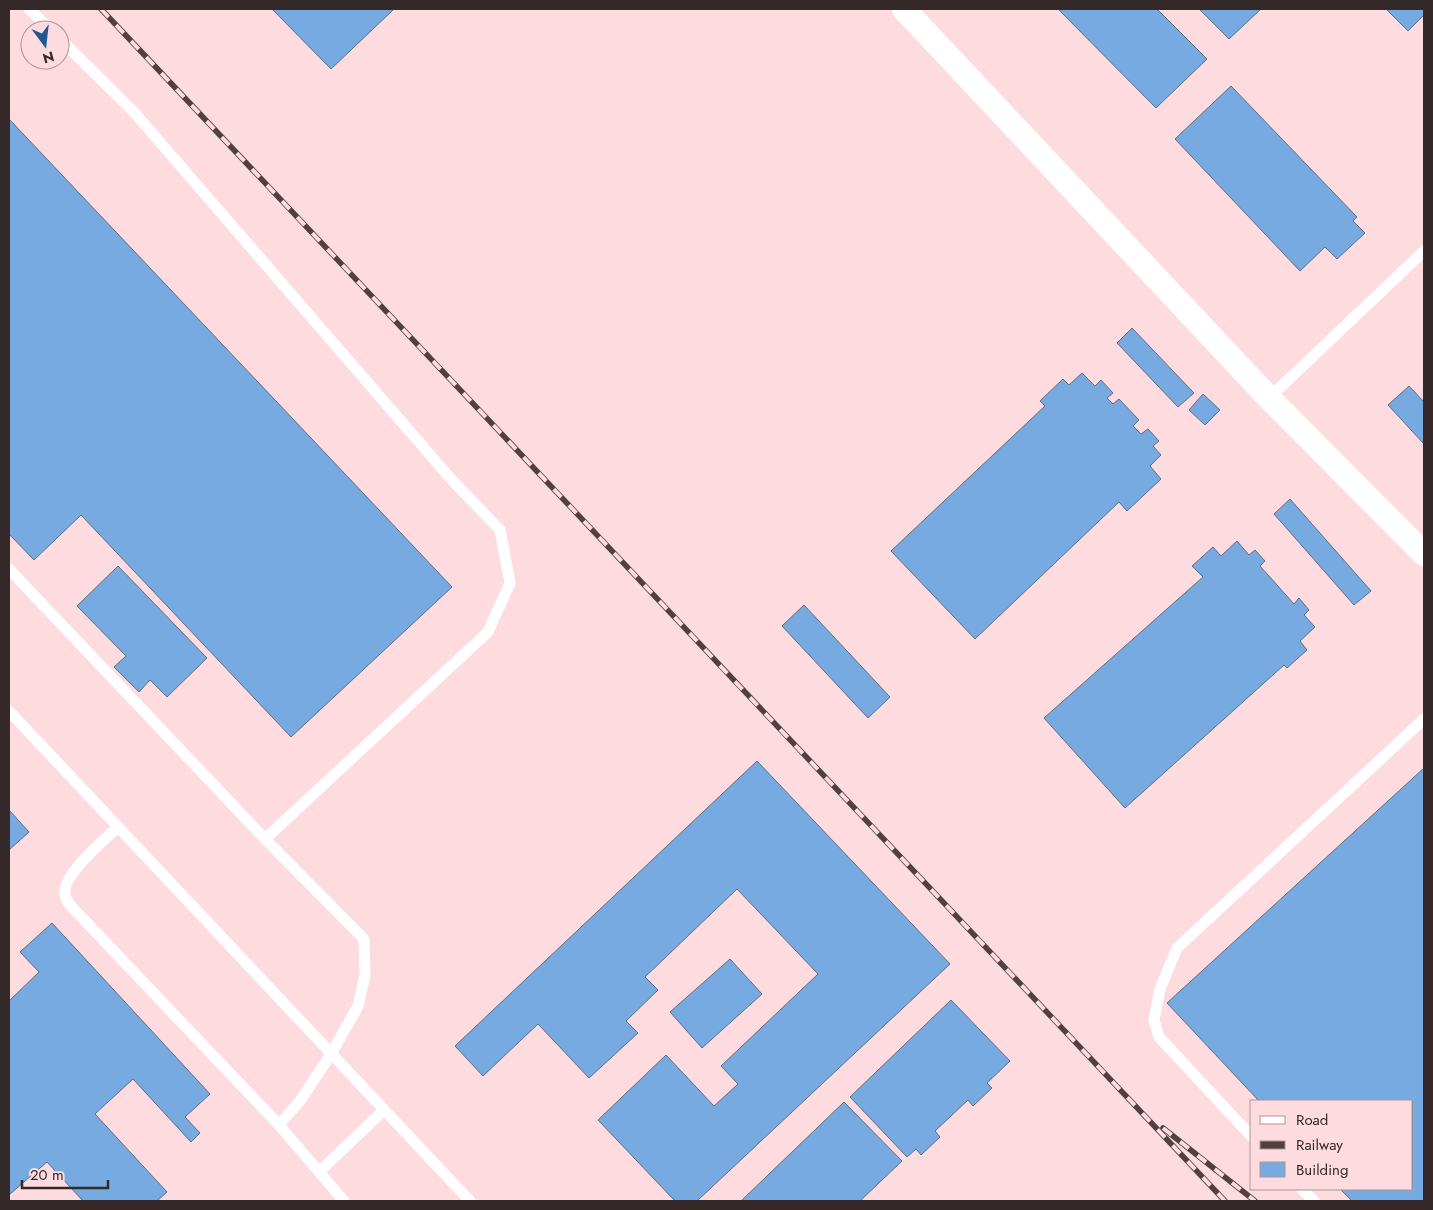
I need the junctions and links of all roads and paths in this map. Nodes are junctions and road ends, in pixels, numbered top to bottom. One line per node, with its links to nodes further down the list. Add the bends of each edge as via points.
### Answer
1 (29, 9): 3 (lane)
2 (904, 9): 6 (street)
3 (41, 20)
4 (70, 49): 12 (lane, via 133,111 451,479 500,530 510,583 488,632)
5 (1424, 251): 6 (lane)
6 (1269, 398): 7 (street)
7 (1424, 554)
8 (9, 569): 12 (lane)
9 (9, 711): 11 (lane)
10 (1424, 720): 16 (lane, via 1177,948 1160,988 1154,1020 1159,1037)
11 (118, 827): 13 (lane); 15 (lane, via 74,871 66,884 64,893 70,905)
12 (265, 839): 13 (lane, via 364,939 365,975 358,1006)
13 (331, 1054): 14 (lane); 15 (lane, via 300,1101)
14 (384, 1110): 17 (lane); 20 (lane)
15 (279, 1125): 17 (lane)
16 (1250, 1135)
17 (319, 1172): 19 (lane)
18 (1303, 1190): 21 (lane)
19 (344, 1201)
20 (470, 1201)
21 (1314, 1201)

